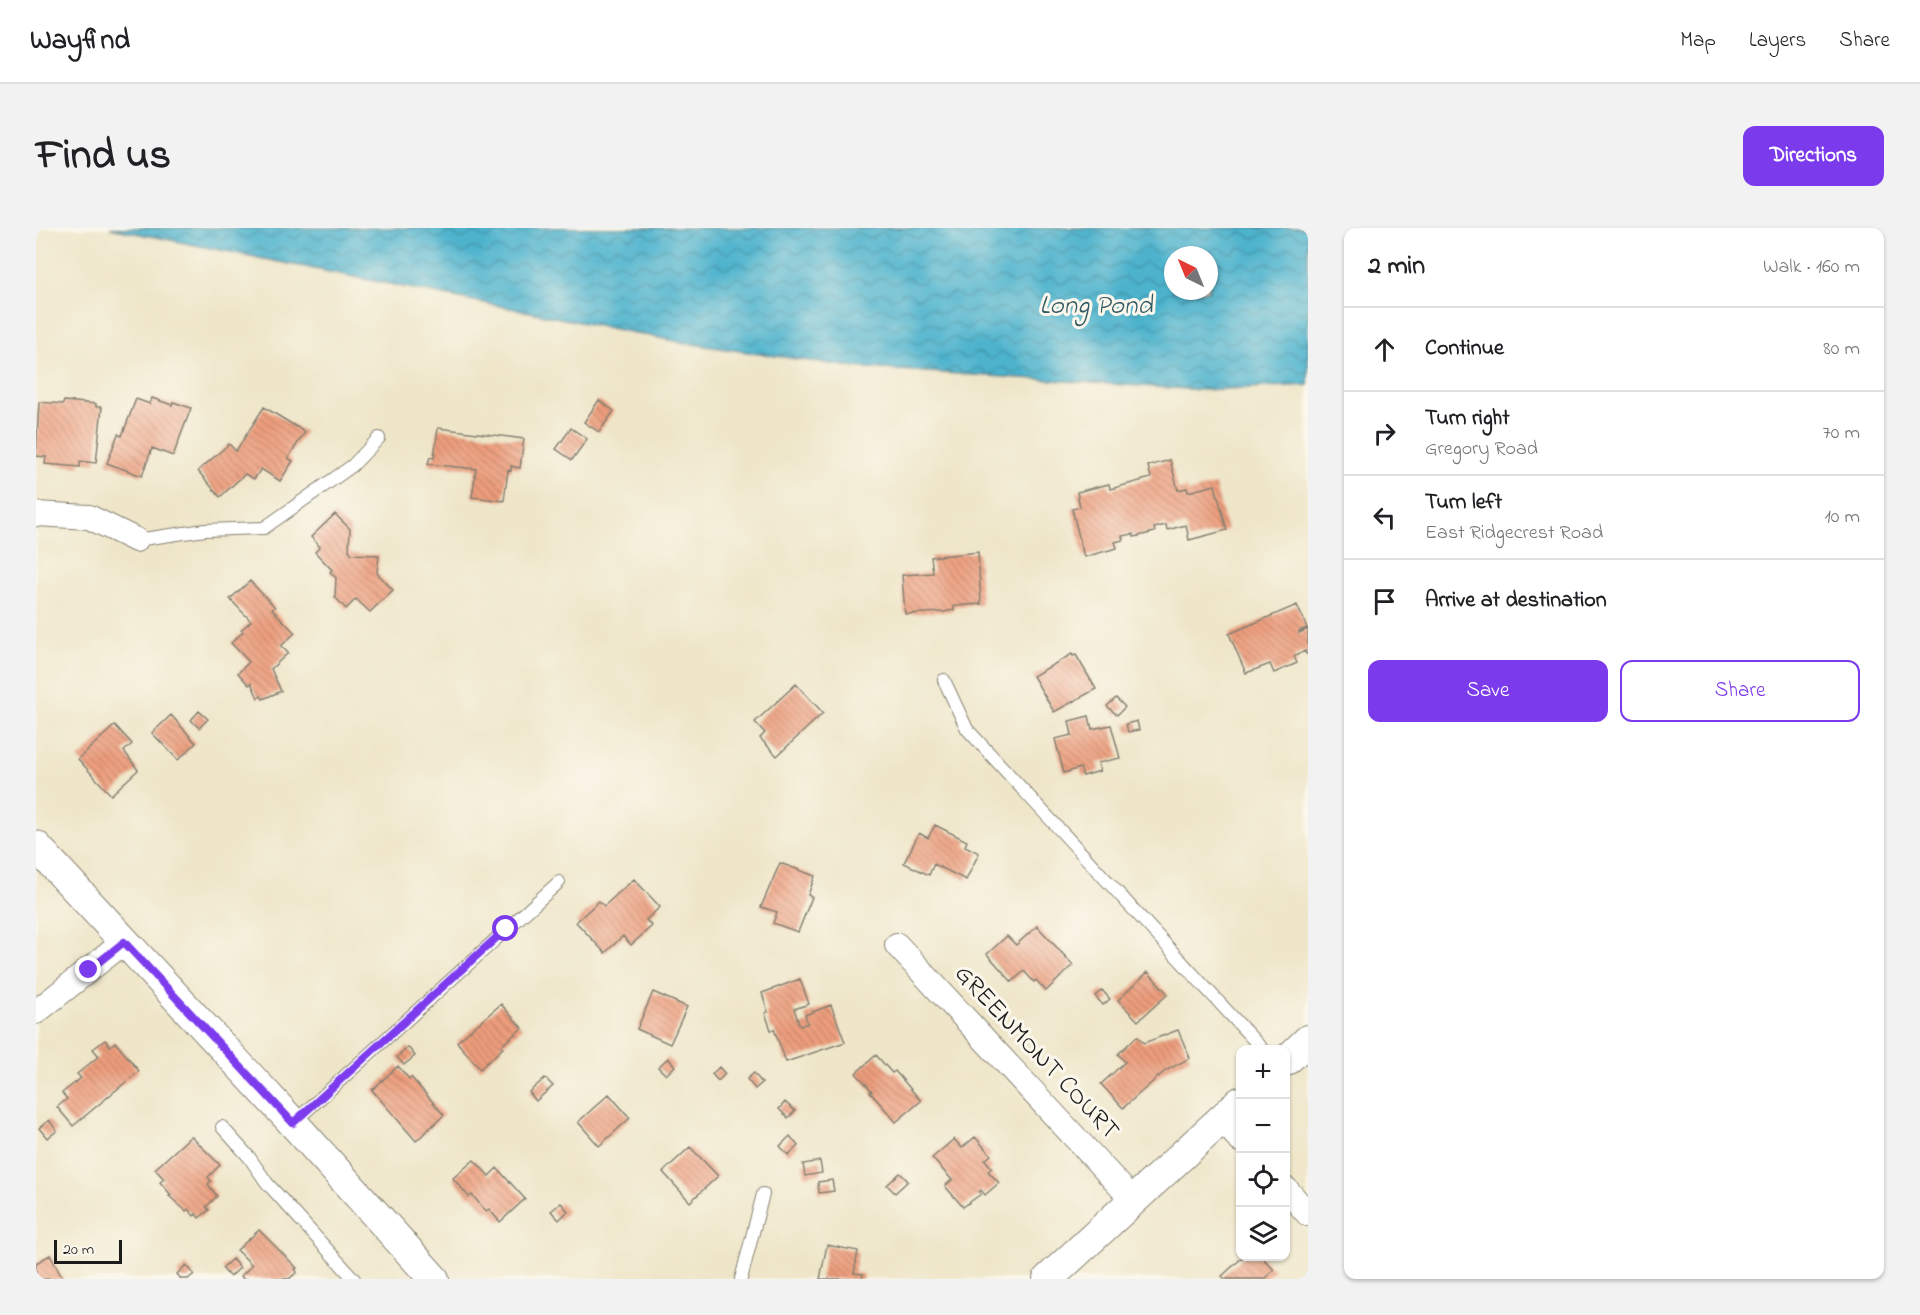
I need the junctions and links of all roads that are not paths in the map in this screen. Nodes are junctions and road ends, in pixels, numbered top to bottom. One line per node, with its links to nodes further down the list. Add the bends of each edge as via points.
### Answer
1 (380, 438): 3 (lane, via 352,466 264,528 205,530)
2 (36, 514): 3 (street, via 89,517)
3 (136, 540)
4 (944, 680): 11 (lane, via 967,729)
5 (36, 846): 7 (street)
6 (559, 882): 14 (lane)
7 (124, 942): 9 (street); 14 (street)
8 (897, 945): 18 (street, GREENMONT COURT)
9 (36, 1012)
10 (1308, 1040): 12 (street)
11 (1258, 1045)
12 (1290, 1057)
13 (1234, 1120): 18 (street)
14 (293, 1123): 21 (street)
15 (222, 1127): 20 (lane)
16 (763, 1194): 22 (lane)
17 (1290, 1194): 19 (street)
18 (1133, 1200): 23 (street)
19 (1308, 1214)
20 (354, 1279)
21 (434, 1279)
22 (741, 1279)
23 (1048, 1279)

